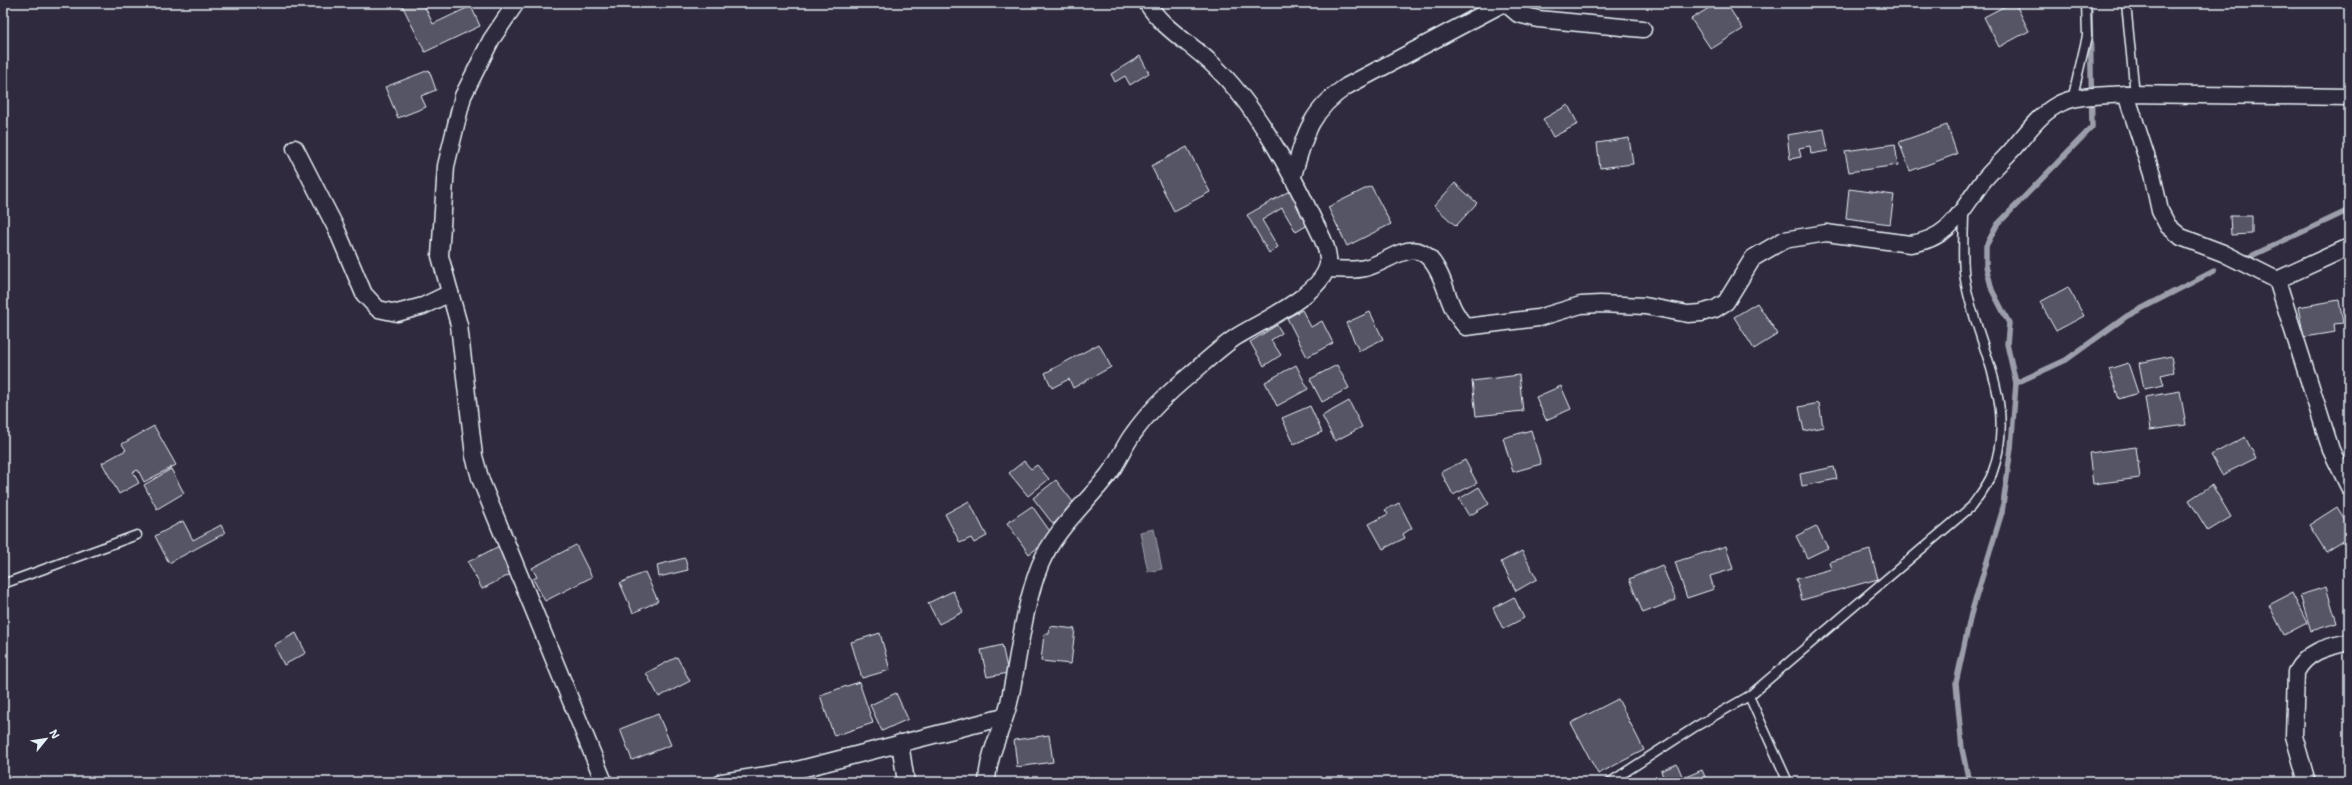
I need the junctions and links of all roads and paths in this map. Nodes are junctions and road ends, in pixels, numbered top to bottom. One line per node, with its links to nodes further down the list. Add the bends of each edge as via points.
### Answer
1 (516, 3): 16 (street, via 491,40 463,96 446,166 440,256)
2 (1147, 3): 11 (street, via 1167,28 1212,63 1237,90)
3 (1505, 3): 6 (street, via 1518,14 1538,19); 11 (street, via 1347,86 1330,98 1305,133)
4 (2086, 3): 9 (lane, via 2087,36)
5 (2126, 3): 7 (lane)
6 (1642, 29)
7 (2125, 95): 8 (street); 9 (street); 15 (street, via 2152,174 2160,211 2168,226 2181,237 2223,253)
8 (2349, 97)
9 (2076, 99): 12 (street, via 2058,104 2044,115 1983,181)
10 (295, 148): 16 (street, via 336,228 364,294 378,309 397,313 423,306)
11 (1293, 176): 14 (street, via 1325,246)
12 (1964, 211): 14 (street, via 1950,227 1923,243 1897,243 1826,232 1784,240 1753,258 1726,302 1702,313 1688,314 1645,306 1581,305 1538,318 1466,327 1450,306 1439,273 1428,255 1421,251 1397,253 1364,268); 21 (lane, via 1966,284 2002,411 1992,475 1971,507)
13 (2349, 247): 15 (street)
14 (1328, 269): 22 (street, via 1314,288 1302,298 1236,338 1160,402 1132,435 1110,473 1061,527 1040,565 1025,617)
15 (2277, 280): 17 (street, via 2331,450)
16 (450, 293): 25 (street, via 464,353 471,433 481,481)
17 (2349, 487)
18 (137, 535): 19 (lane)
19 (3, 584)
20 (2349, 642): 31 (street, via 2320,649 2300,664 2296,672 2294,736)
21 (1749, 696): 29 (lane, via 1695,727); 30 (lane)
22 (1004, 717): 23 (street); 28 (street, via 988,762)
23 (900, 743): 24 (street); 27 (street)
24 (793, 777): 26 (street)
25 (604, 782)
26 (722, 782)
27 (906, 782)
28 (987, 782)
29 (1610, 782)
30 (1788, 782)
31 (2308, 782)

